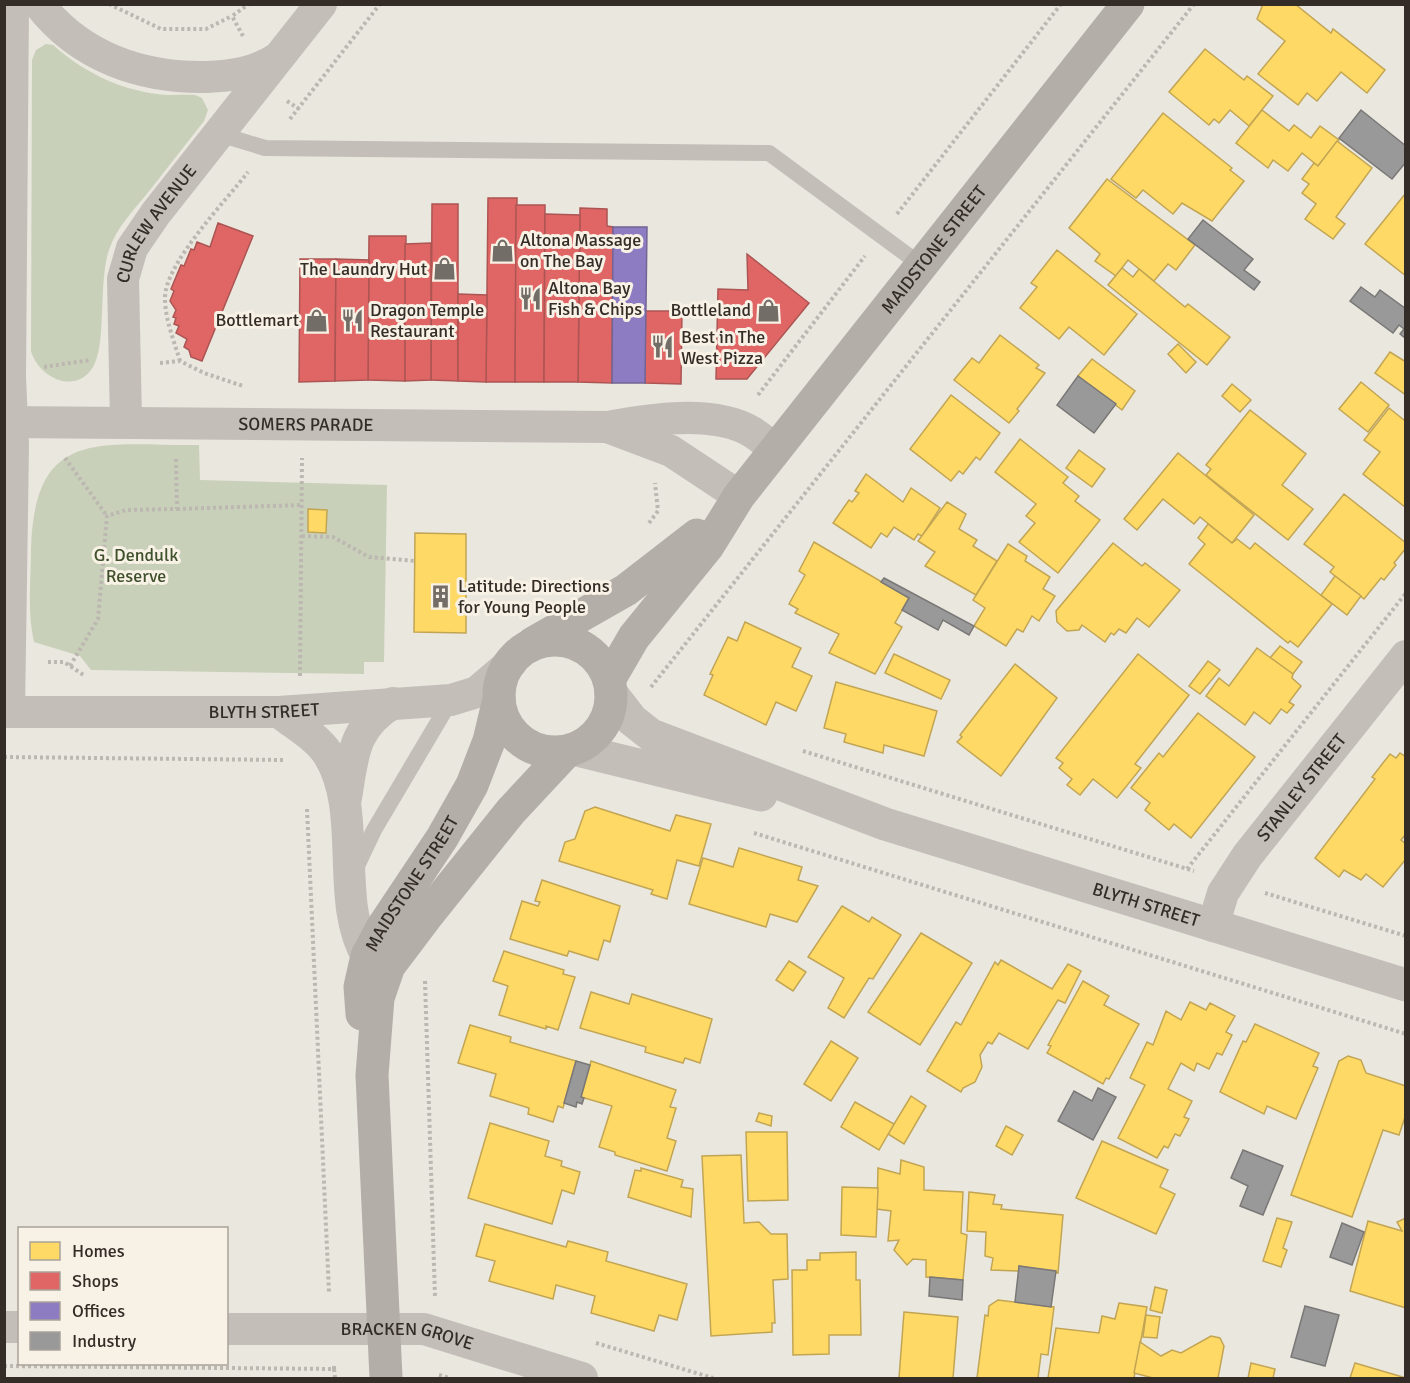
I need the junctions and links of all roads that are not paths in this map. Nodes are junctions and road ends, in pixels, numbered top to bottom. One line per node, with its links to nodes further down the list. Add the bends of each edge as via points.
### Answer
1 (13, 4): 9 (street)
2 (39, 4): 5 (street, CURLEW AVENUE, via 93,52 164,76 223,76 254,70)
3 (321, 4): 5 (street, CURLEW AVENUE)
4 (1128, 4): 7 (main road, MAIDSTONE STREET)
5 (280, 57): 6 (street, CURLEW AVENUE)
6 (219, 134): 7 (lane, via 265,148 769,153); 8 (street, CURLEW AVENUE, via 145,229 128,259 123,279)
7 (921, 265): 11 (main road, MAIDSTONE STREET)
8 (126, 421): 9 (street, SOMERS PARADE); 10 (street, SOMERS PARADE)
9 (8, 422): 19 (street)
10 (608, 427): 11 (street, SOMERS PARADE, via 666,418 710,421 746,429); 12 (street, SOMERS PARADE, via 671,451)
11 (775, 449): 12 (main road, MAIDSTONE STREET)
12 (739, 495): 13 (main road, MAIDSTONE STREET, via 661,565); 15 (main road, MAIDSTONE STREET, via 708,546 634,636)
13 (518, 656): 15 (main road, via 551,640 570,642 594,656); 16 (main road, via 504,674); 17 (street, BLYTH STREET, via 477,692)
14 (1406, 656): 25 (street, STANLEY STREET, via 1247,856 1223,893)
15 (610, 686): 21 (main road, via 604,724 588,742); 23 (street, BLYTH STREET, via 640,728 662,740)
16 (499, 699): 21 (main road, via 507,724 525,744 541,750); 26 (main road, MAIDSTONE STREET, via 486,752 472,785)
17 (451, 700): 18 (street, BLYTH STREET); 24 (lane, via 374,830)
18 (393, 703): 20 (street, BLYTH STREET); 22 (street, via 371,718 358,739)
19 (7, 712): 20 (street, BLYTH STREET)
20 (279, 712): 22 (street, via 328,754)
21 (570, 750): 23 (street, BLYTH STREET); 28 (main road, MAIDSTONE STREET, via 497,828 389,966 378,998)
22 (345, 807): 24 (street)
23 (885, 824): 25 (street, BLYTH STREET)
24 (351, 880): 26 (street, via 355,932)
25 (1213, 926): 27 (street, BLYTH STREET)
26 (367, 956): 28 (main road, MAIDSTONE STREET, via 360,1000)
27 (1406, 985)
28 (372, 1076): 30 (main road, MAIDSTONE STREET)
29 (228, 1329): 30 (street, BRACKEN GROVE)
30 (383, 1330): 31 (main road, MAIDSTONE STREET); 32 (street, BRACKEN GROVE, via 424,1329)
31 (386, 1378)
32 (582, 1378)

